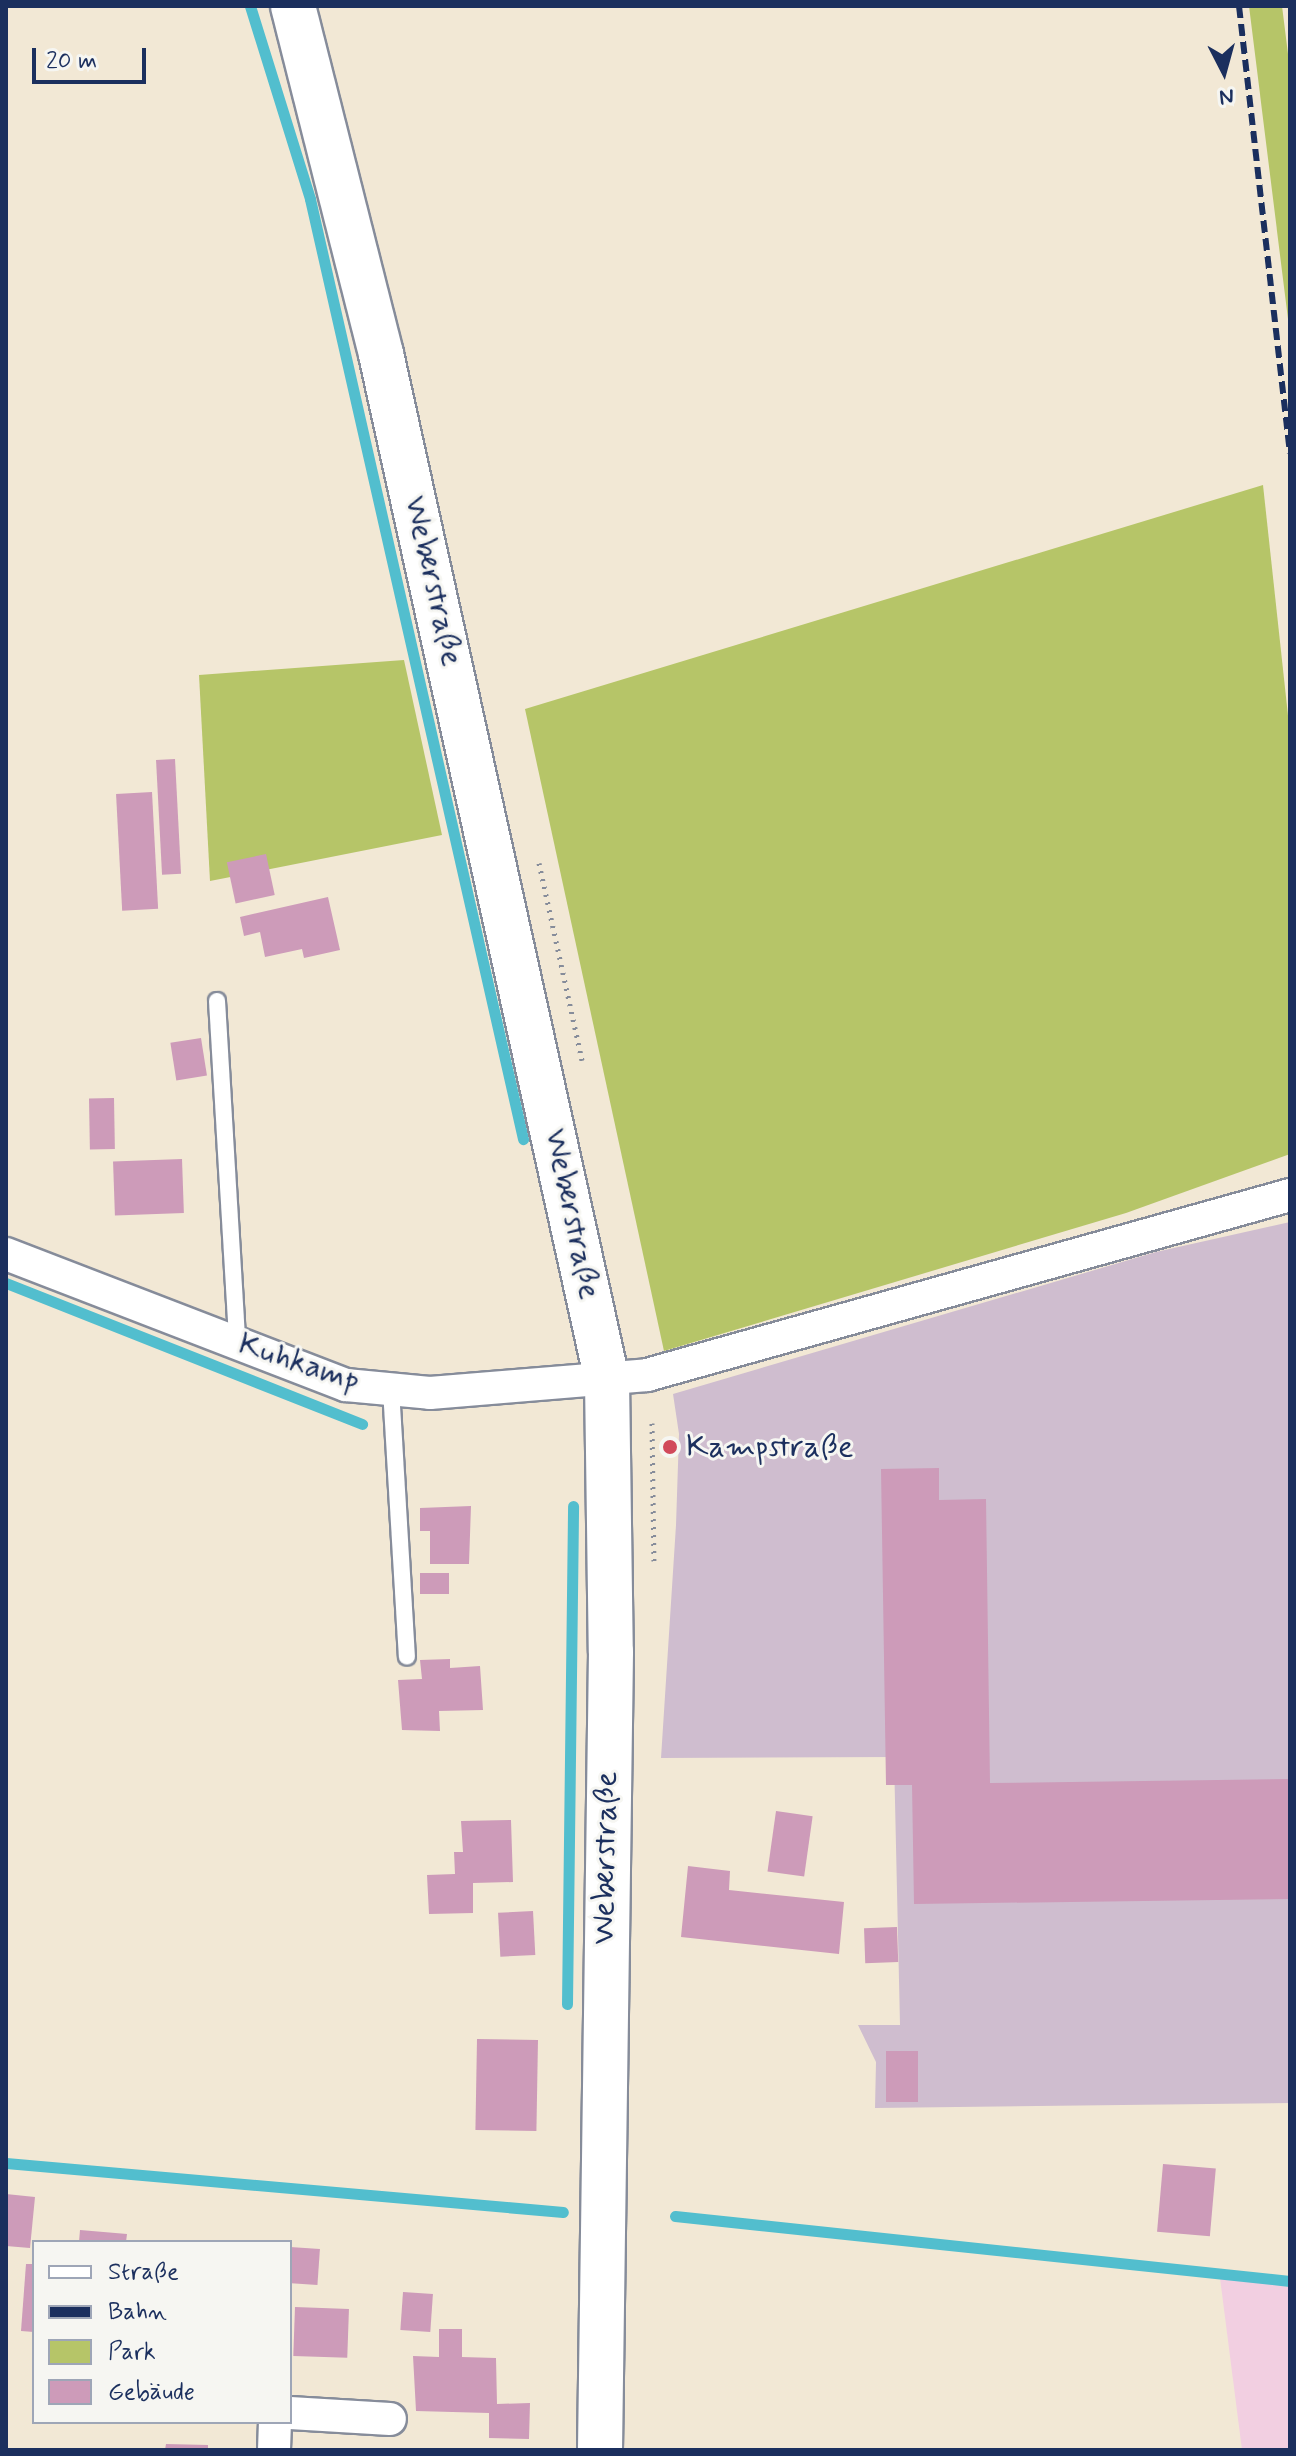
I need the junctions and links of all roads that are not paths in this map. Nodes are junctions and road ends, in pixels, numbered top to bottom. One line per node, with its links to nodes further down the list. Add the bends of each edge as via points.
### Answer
1 (293, 6): 6 (main road, Weberstraße, via 385,369)
2 (217, 1001): 5 (lane)
3 (1290, 1195): 6 (street, via 647,1375)
4 (6, 1254): 5 (street, Kuhkamp)
5 (237, 1342): 7 (street, Kuhkamp, via 346,1385)
6 (607, 1380): 7 (street, Kuhkamp, via 430,1393); 13 (main road, Weberstraße, via 611,1652)
7 (391, 1389): 8 (lane)
8 (407, 1657)
9 (292, 2413): 10 (street)
10 (390, 2419)
11 (275, 2424): 12 (street)
12 (274, 2450)
13 (600, 2450)

